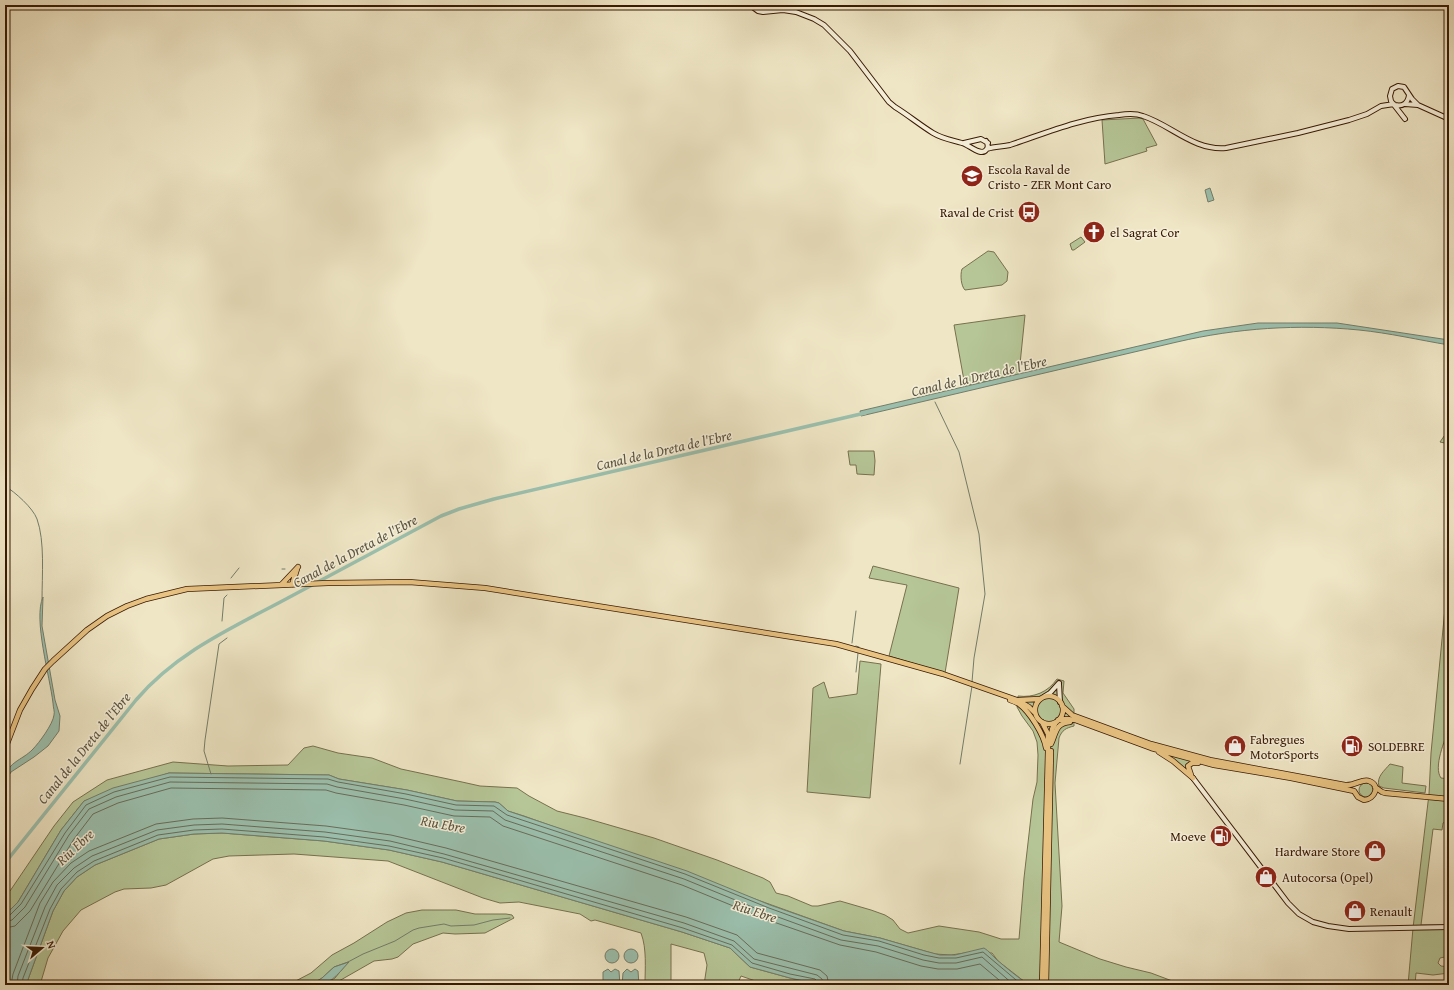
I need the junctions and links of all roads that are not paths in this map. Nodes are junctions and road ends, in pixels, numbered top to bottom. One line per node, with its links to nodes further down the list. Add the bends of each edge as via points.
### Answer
1 (750, 5): 11 (street, via 763,12 796,12 824,25 850,51 890,102 935,134)
2 (1409, 95): 3 (street, via 1404,88 1398,86 1391,91); 5 (street); 6 (street)
3 (1390, 97): 4 (street); 7 (street)
4 (1394, 104): 5 (street); 5 (street, via 1405,119); 7 (street)
5 (1404, 104): 6 (street)
6 (1418, 105): 8 (street)
7 (1380, 106): 12 (street, via 1349,120 1226,148 1203,146 1144,116 1135,114 1096,117 1008,145)
8 (1449, 119)
9 (977, 141): 10 (street, via 982,139); 11 (street); 14 (street, via 974,145)
10 (986, 142): 12 (street); 13 (street)
11 (964, 143): 14 (street)
12 (995, 146): 13 (street)
13 (987, 149): 14 (street, via 981,153)
14 (976, 150)
15 (288, 578): 16 (main road); 16 (main road, via 298,567); 17 (main road); 19 (main road)
16 (295, 578): 18 (main road); 19 (main road)
17 (282, 584): 19 (main road); 31 (main road, via 187,589 146,599 107,616 91,627 45,669 20,710)
18 (299, 584): 19 (main road); 20 (main road, via 424,583 485,588 836,644 930,670)
19 (291, 585)
20 (993, 691): 23 (main road); 33 (main road, via 1026,711 1045,743)
21 (1045, 696): 22 (main road); 24 (main road, via 1054,697); 24 (street, via 1059,683)
22 (1039, 699): 23 (main road); 25 (main road)
23 (1017, 700): 25 (main road)
24 (1061, 704): 26 (main road, via 1062,714); 35 (main road, via 1070,714 1083,720 1179,752 1350,786)
25 (1035, 713): 27 (main road)
26 (1057, 721): 27 (main road, via 1049,724); 28 (main road, via 1071,719); 29 (main road, via 1051,733)
27 (1042, 722): 33 (main road, via 1048,734)
28 (1085, 724): 29 (main road, via 1072,721 1063,724 1056,730); 30 (main road)
29 (1051, 744): 41 (main road)
30 (1151, 748): 32 (main road); 34 (main road, via 1173,761)
31 (5, 749)
32 (1214, 765): 34 (main road, via 1192,763 1188,769); 38 (main road, via 1290,778 1354,791)
33 (1047, 768): 41 (main road)
34 (1193, 778): 42 (street, via 1299,914 1313,922 1349,929)
35 (1358, 783): 36 (main road, via 1367,780); 38 (main road)
36 (1375, 787): 37 (main road); 39 (main road)
37 (1382, 792): 39 (main road); 40 (main road)
38 (1357, 794): 39 (main road, via 1364,800)
39 (1373, 796)
40 (1449, 799)
41 (1045, 906): 43 (main road); 44 (main road)
42 (1449, 928)
43 (1042, 985)
44 (1046, 985)

